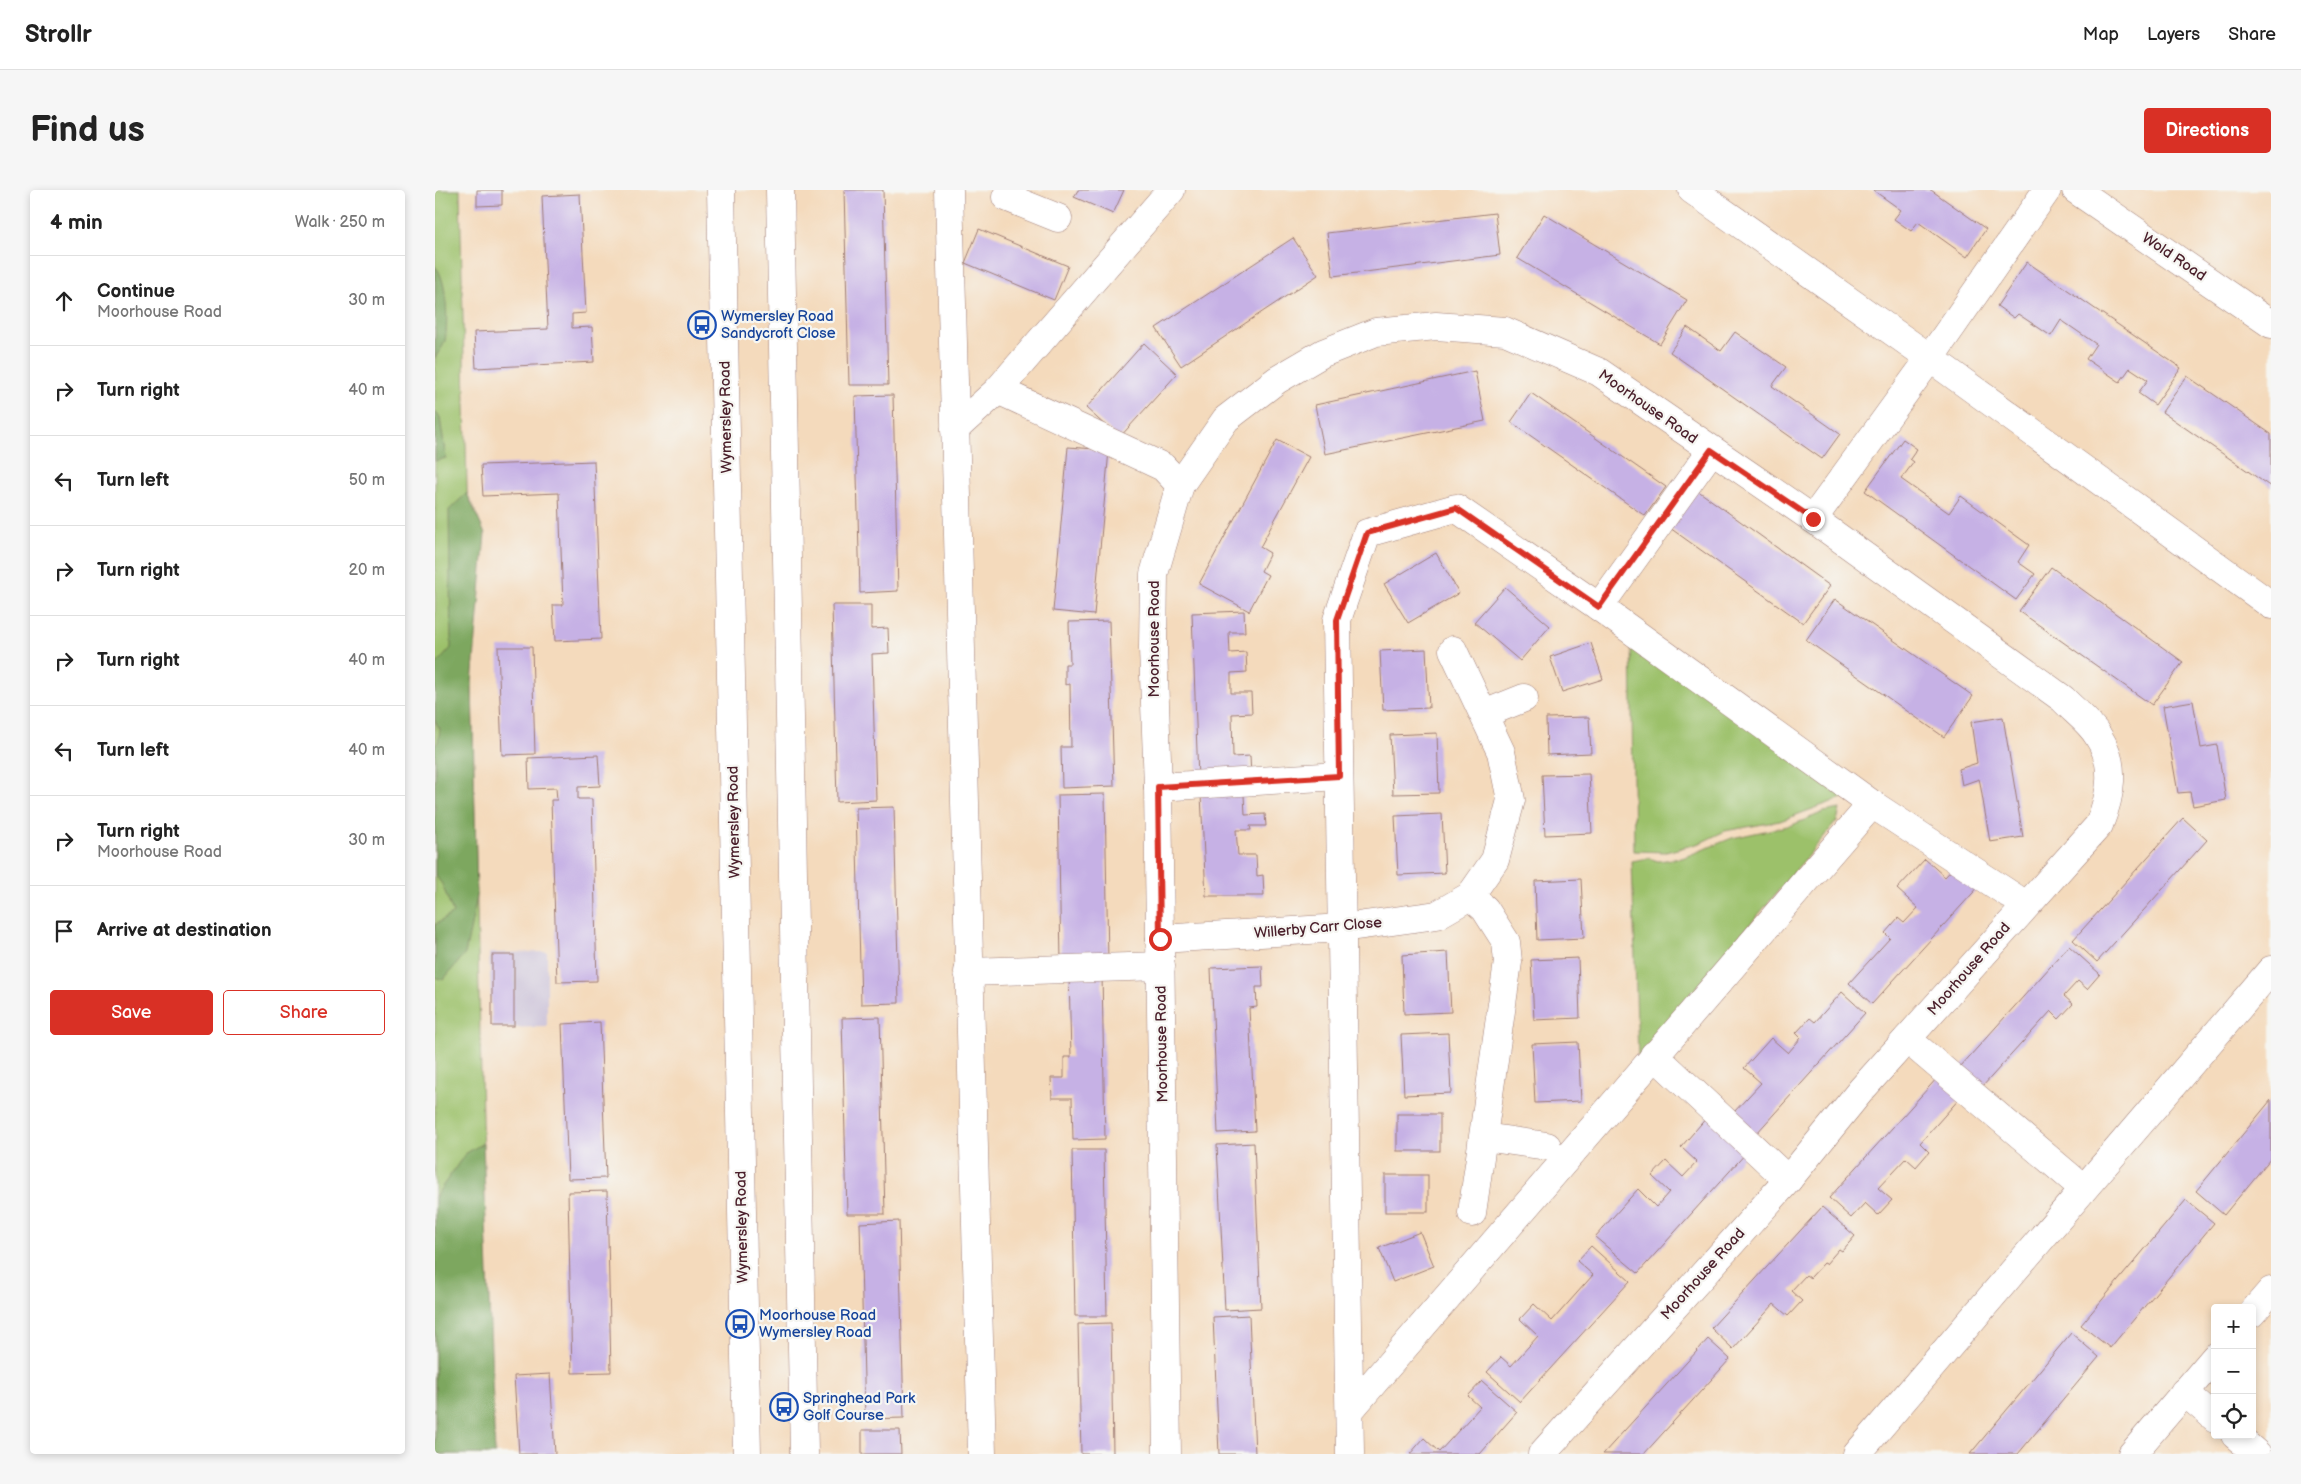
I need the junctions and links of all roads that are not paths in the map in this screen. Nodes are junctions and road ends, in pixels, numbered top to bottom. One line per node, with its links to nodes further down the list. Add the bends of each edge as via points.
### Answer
1 (721, 190): 48 (street, Wymersley Road)
2 (780, 190): 49 (street)
3 (949, 190): 14 (street)
4 (1171, 190): 13 (street)
5 (1692, 190): 12 (street)
6 (2047, 190): 12 (street)
7 (2076, 190): 11 (street, Wold Road)
8 (1006, 196): 9 (street)
9 (1035, 199): 10 (street)
10 (1058, 218)
11 (2271, 324)
12 (1930, 358): 17 (street); 18 (street)
13 (998, 390): 14 (street); 16 (street, via 1163,467)
14 (955, 428): 32 (street)
15 (1711, 450): 16 (street, Moorhouse Road, via 1599,372 1505,331 1436,326 1376,332 1323,353 1277,380 1226,419); 17 (street, Moorhouse Road); 19 (street)
16 (1180, 485): 24 (street, Moorhouse Road, via 1154,574)
17 (1813, 519): 27 (street, Moorhouse Road, via 2063,699 2098,735 2110,765 2109,801 2099,825)
18 (2271, 605)
19 (1599, 607): 23 (street, via 1456,508 1367,533 1337,620); 25 (street)
20 (1453, 650): 22 (street, Willerby Carr Close)
21 (1524, 698): 22 (street)
22 (1484, 714): 26 (street, Willerby Carr Close, via 1501,752 1511,800 1495,860)
23 (1339, 776): 24 (street); 28 (street)
24 (1158, 787): 29 (street, Moorhouse Road)
25 (1872, 804): 27 (street); 34 (street)
26 (1470, 896): 28 (street, Willerby Carr Close, via 1437,916); 35 (street, via 1485,909 1506,942 1508,962)
27 (2026, 904): 33 (street, Moorhouse Road)
28 (1342, 928): 29 (street, Willerby Carr Close); 44 (street)
29 (1160, 939): 30 (street, Moorhouse Road)
30 (1161, 966): 32 (street); 51 (street, Moorhouse Road)
31 (2271, 970): 38 (street)
32 (968, 972): 50 (street)
33 (1907, 1039): 37 (street, Moorhouse Road); 38 (street)
34 (1654, 1055): 37 (street); 44 (street)
35 (1484, 1137): 36 (street); 39 (street)
36 (1547, 1146)
37 (1788, 1180): 47 (street, Moorhouse Road)
38 (2083, 1188): 53 (street)
39 (1472, 1213)
40 (2271, 1291): 41 (street)
41 (2256, 1308)
42 (2211, 1361): 43 (street)
43 (2184, 1392): 45 (street); 54 (street)
44 (1350, 1410): 52 (street)
45 (2211, 1415)
46 (2240, 1439): 55 (street)
47 (1556, 1449)
48 (747, 1454)
49 (804, 1454)
50 (982, 1454)
51 (1167, 1454)
52 (1350, 1454)
53 (1857, 1454)
54 (2132, 1454)
55 (2257, 1454)

